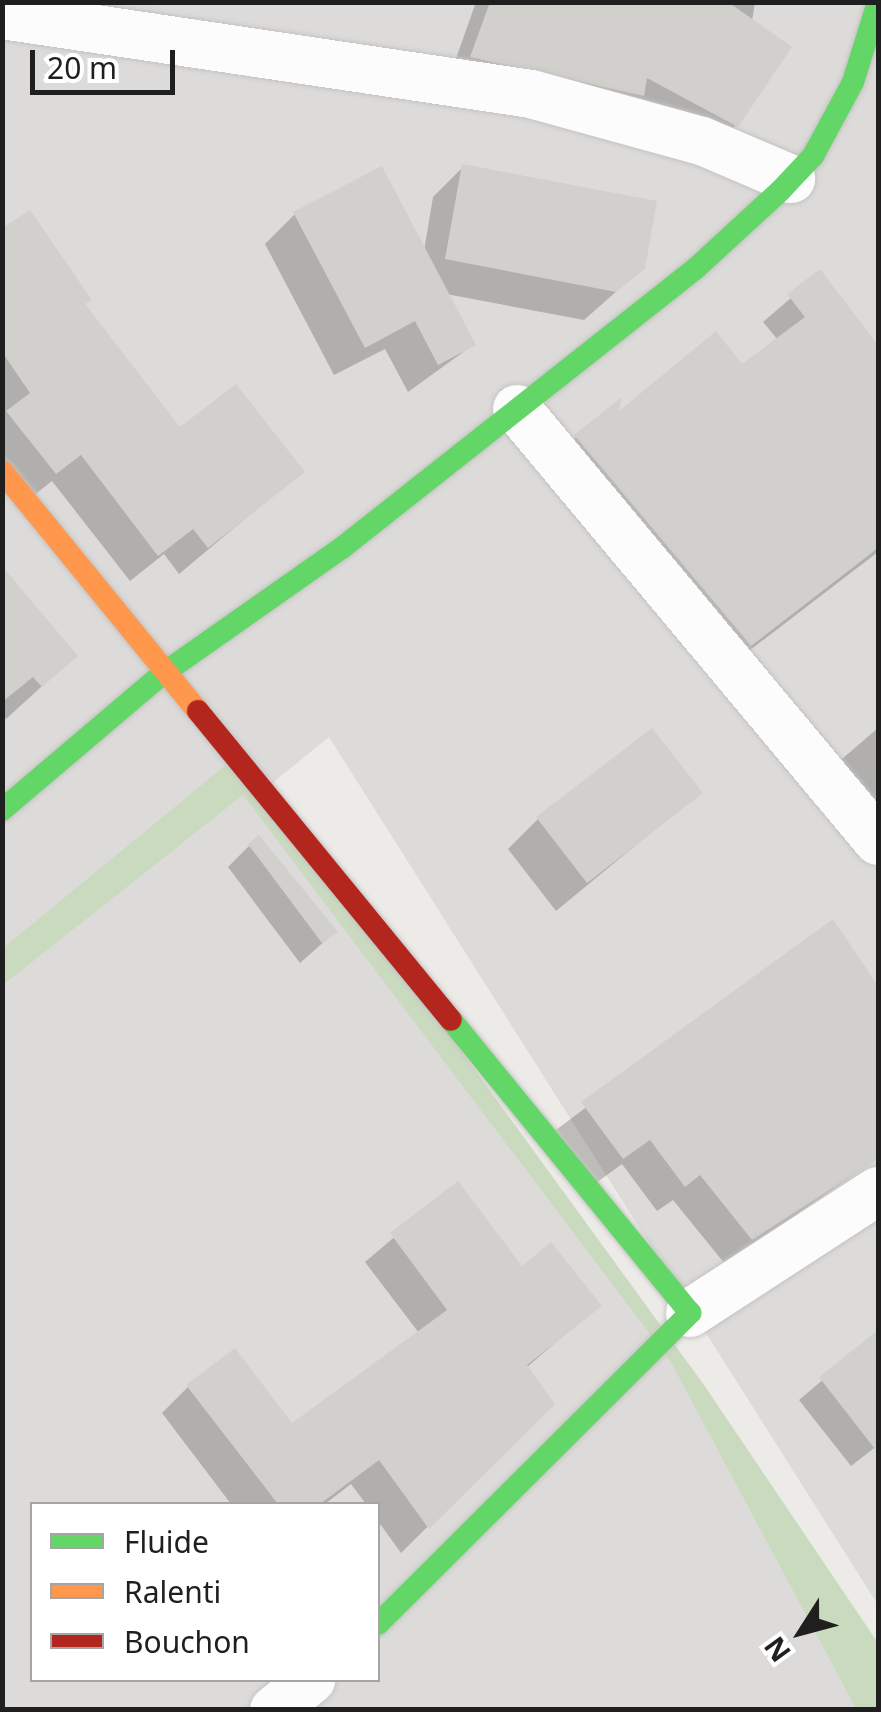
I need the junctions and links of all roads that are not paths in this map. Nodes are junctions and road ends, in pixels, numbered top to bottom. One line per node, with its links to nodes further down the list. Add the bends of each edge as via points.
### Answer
1 (878, 2): 3 (street, via 853,82)
2 (2, 15): 3 (street, via 531,94 702,141)
3 (791, 179): 4 (street, via 694,270)
4 (517, 408): 6 (street); 8 (street)
5 (2, 471): 6 (street)
6 (161, 675): 7 (street); 10 (street)
7 (2, 810)
8 (878, 841)
9 (878, 1191): 10 (street)
10 (690, 1313): 11 (street)
11 (380, 1622)
12 (308, 1682): 13 (street)
13 (274, 1710)

